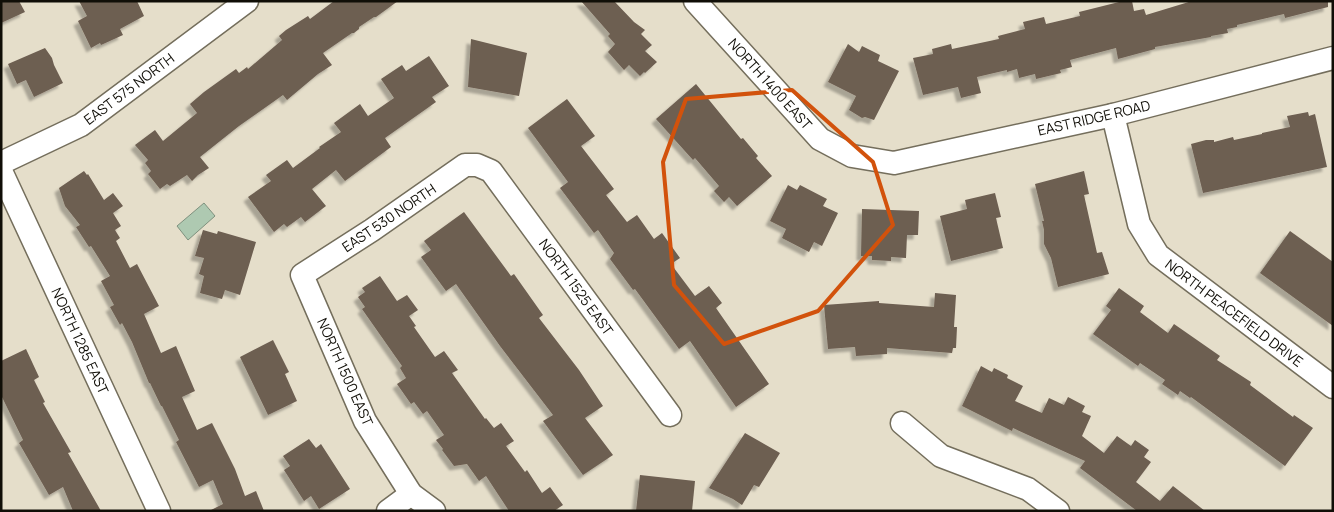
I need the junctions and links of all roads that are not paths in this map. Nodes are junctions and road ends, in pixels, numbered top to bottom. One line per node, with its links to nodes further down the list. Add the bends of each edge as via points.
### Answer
1 (247, 1): 6 (street, EAST 575 NORTH, via 81,125)
2 (695, 1): 5 (street, NORTH 1400 EAST, via 820,140)
3 (1333, 58): 4 (street, EAST RIDGE ROAD)
4 (1113, 115): 5 (street, EAST RIDGE ROAD, via 894,163); 10 (street, NORTH PEACEFIELD DRIVE, via 1139,224 1158,255)
5 (852, 156)
6 (1, 163)
7 (477, 165): 9 (street, EAST 530 NORTH, via 465,165); 11 (street, NORTH 1525 EAST, via 491,171)
8 (1, 171): 14 (street, NORTH 1285 EAST)
9 (302, 275): 13 (street, NORTH 1500 EAST, via 365,421)
10 (1333, 387)
11 (670, 415)
12 (902, 422): 17 (street, via 941,456 1028,489)
13 (411, 494): 15 (street); 16 (street, NORTH 1500 EAST)
14 (159, 511)
15 (388, 511)
16 (434, 511)
17 (1058, 511)

